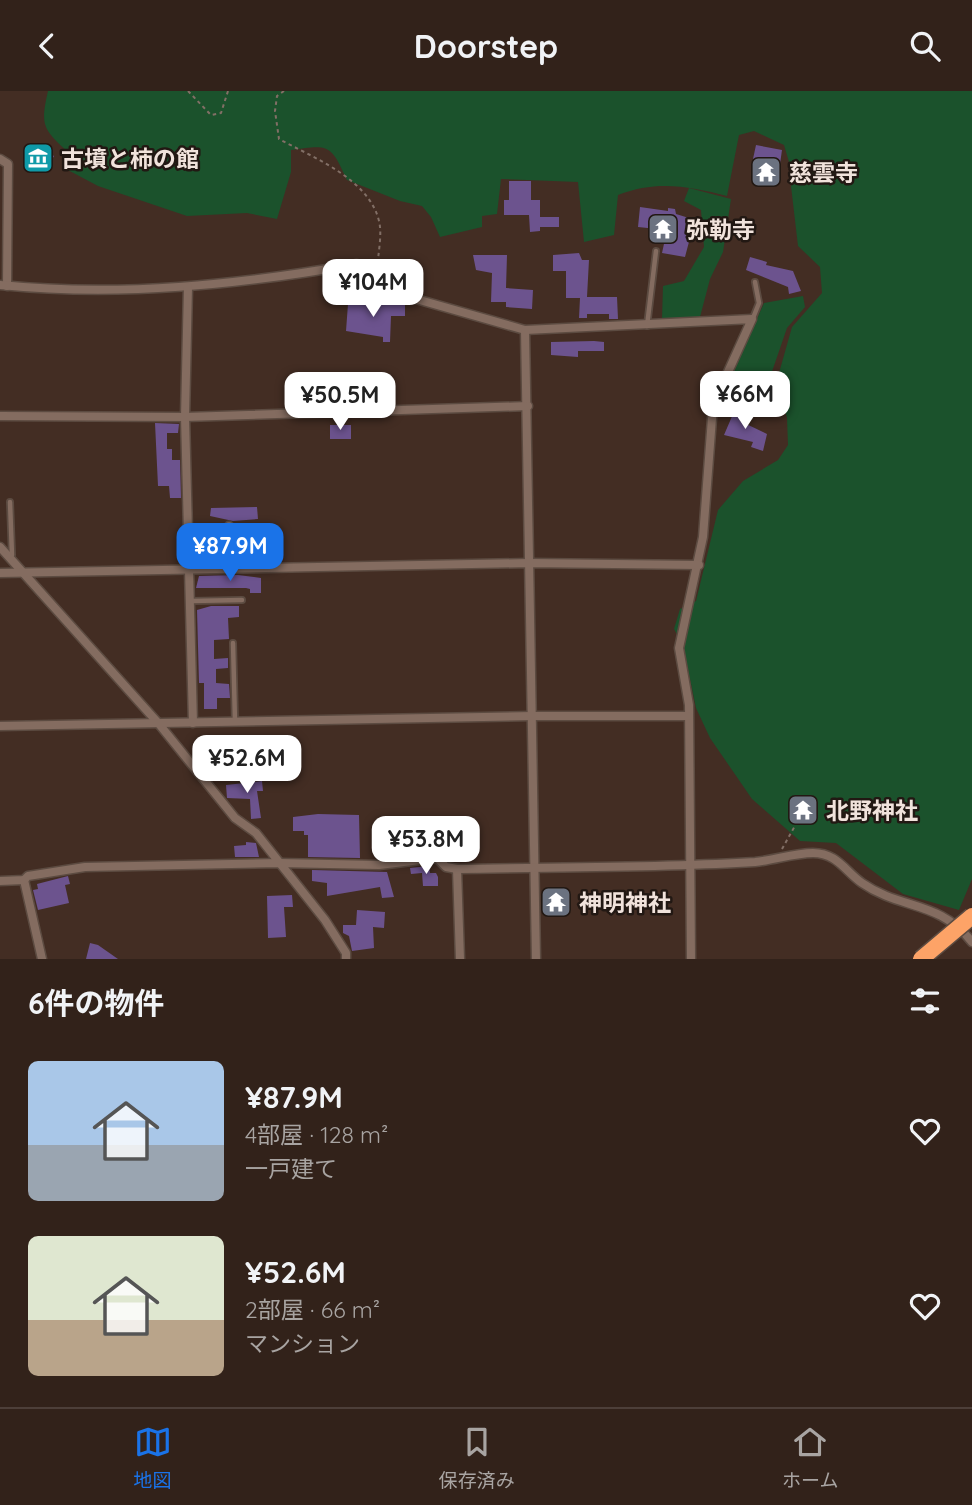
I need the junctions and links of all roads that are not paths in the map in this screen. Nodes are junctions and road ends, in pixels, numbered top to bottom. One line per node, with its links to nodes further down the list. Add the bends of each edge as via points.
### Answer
1 (0, 159): 2 (street, via 8,164)
2 (4, 224): 5 (street)
3 (656, 251): 8 (lane)
4 (755, 282): 7 (lane, via 759,303)
5 (4, 286): 6 (street)
6 (188, 287): 9 (street, via 357,264 378,269 395,293); 12 (street)
7 (752, 319): 8 (street); 18 (street, via 713,405)
8 (647, 326): 9 (street)
9 (525, 330): 10 (street)
10 (528, 406): 12 (street); 17 (street)
11 (0, 416): 12 (street)
12 (185, 417): 19 (street)
13 (10, 502): 16 (lane)
14 (229, 526): 20 (street)
15 (0, 547): 16 (street)
16 (9, 558): 22 (street)
17 (529, 563): 18 (street); 20 (street); 26 (street)
18 (699, 565): 27 (street, via 679,648)
19 (188, 569): 20 (street); 22 (street); 24 (street)
20 (225, 569)
21 (0, 573): 22 (street)
22 (23, 573): 30 (street)
23 (242, 600): 24 (lane)
24 (191, 601): 28 (street)
25 (233, 643): 29 (lane)
26 (532, 716): 27 (street); 29 (street); 34 (street)
27 (688, 716): 33 (street)
28 (193, 723): 29 (street); 30 (street)
29 (236, 723)
30 (159, 724): 31 (street); 32 (street, via 235,818 256,834)
31 (0, 726)
32 (279, 863): 35 (street, via 379,865 437,858 446,867); 36 (street, via 85,867); 41 (street, via 325,920)
33 (688, 864): 34 (street); 39 (street, via 814,853 834,857 862,883 957,923); 44 (street)
34 (534, 867): 35 (street); 43 (street)
35 (457, 869): 42 (street)
36 (24, 880): 37 (street); 40 (street)
37 (0, 881)
38 (972, 916): 45 (highway, bridge)
39 (972, 942)
40 (42, 959)
41 (346, 959)
42 (460, 959)
43 (536, 959)
44 (691, 959)
45 (921, 959)

